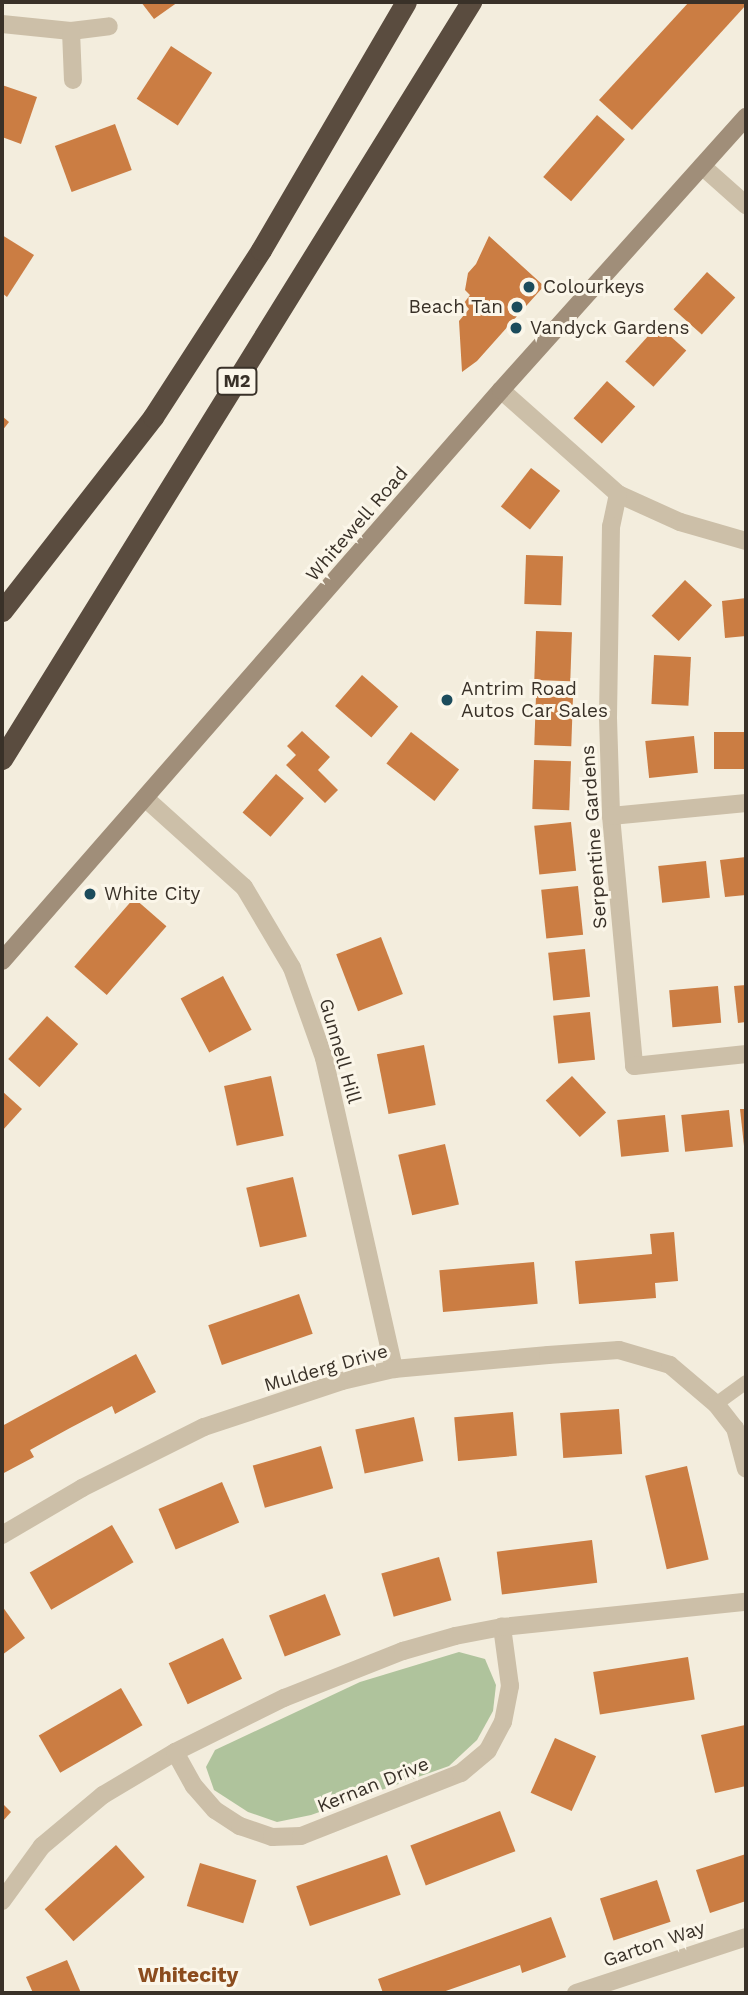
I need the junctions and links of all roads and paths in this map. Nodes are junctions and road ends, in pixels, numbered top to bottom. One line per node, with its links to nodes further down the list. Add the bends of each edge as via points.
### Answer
1 (406, 2): 13 (highway, M2, via 261,250 153,417)
2 (471, 2): 14 (highway, M2)
3 (2, 24): 5 (street)
4 (109, 26): 5 (street)
5 (71, 31): 6 (street)
6 (73, 80)
7 (746, 117): 8 (street, Whitewell Road)
8 (702, 166): 9 (street); 10 (street, Whitewell Road)
9 (746, 205)
10 (501, 390): 11 (street); 15 (street, Whitewell Road)
11 (618, 494): 12 (street, via 680,522); 17 (street, Serpentine Gardens, via 611,540)
12 (746, 541)
13 (2, 611)
14 (2, 759)
15 (145, 798): 18 (street, Whitewell Road); 20 (street, Gunnell Hill, via 244,887 292,968 324,1058)
16 (746, 803): 17 (street)
17 (611, 816): 19 (street, Serpentine Gardens, via 634,1066)
18 (2, 961)
19 (746, 1054)
20 (394, 1369): 22 (street, Mulderg Drive, via 619,1350 670,1365); 24 (street, Mulderg Drive, via 342,1381 204,1427 82,1488)
21 (746, 1382): 22 (lane)
22 (716, 1404): 23 (street, Mulderg Drive, via 735,1428)
23 (746, 1469)
24 (2, 1535)
25 (746, 1602): 26 (street)
26 (502, 1627): 27 (street, via 403,1651 284,1698); 27 (street, Kernan Drive, via 509,1686 503,1722 488,1750 461,1773 302,1836 272,1837 240,1826 215,1810 194,1786)
27 (175, 1752): 28 (street, via 103,1795 42,1846)
28 (2, 1901)
29 (746, 1937): 30 (street, Garton Way)
30 (576, 1993)

